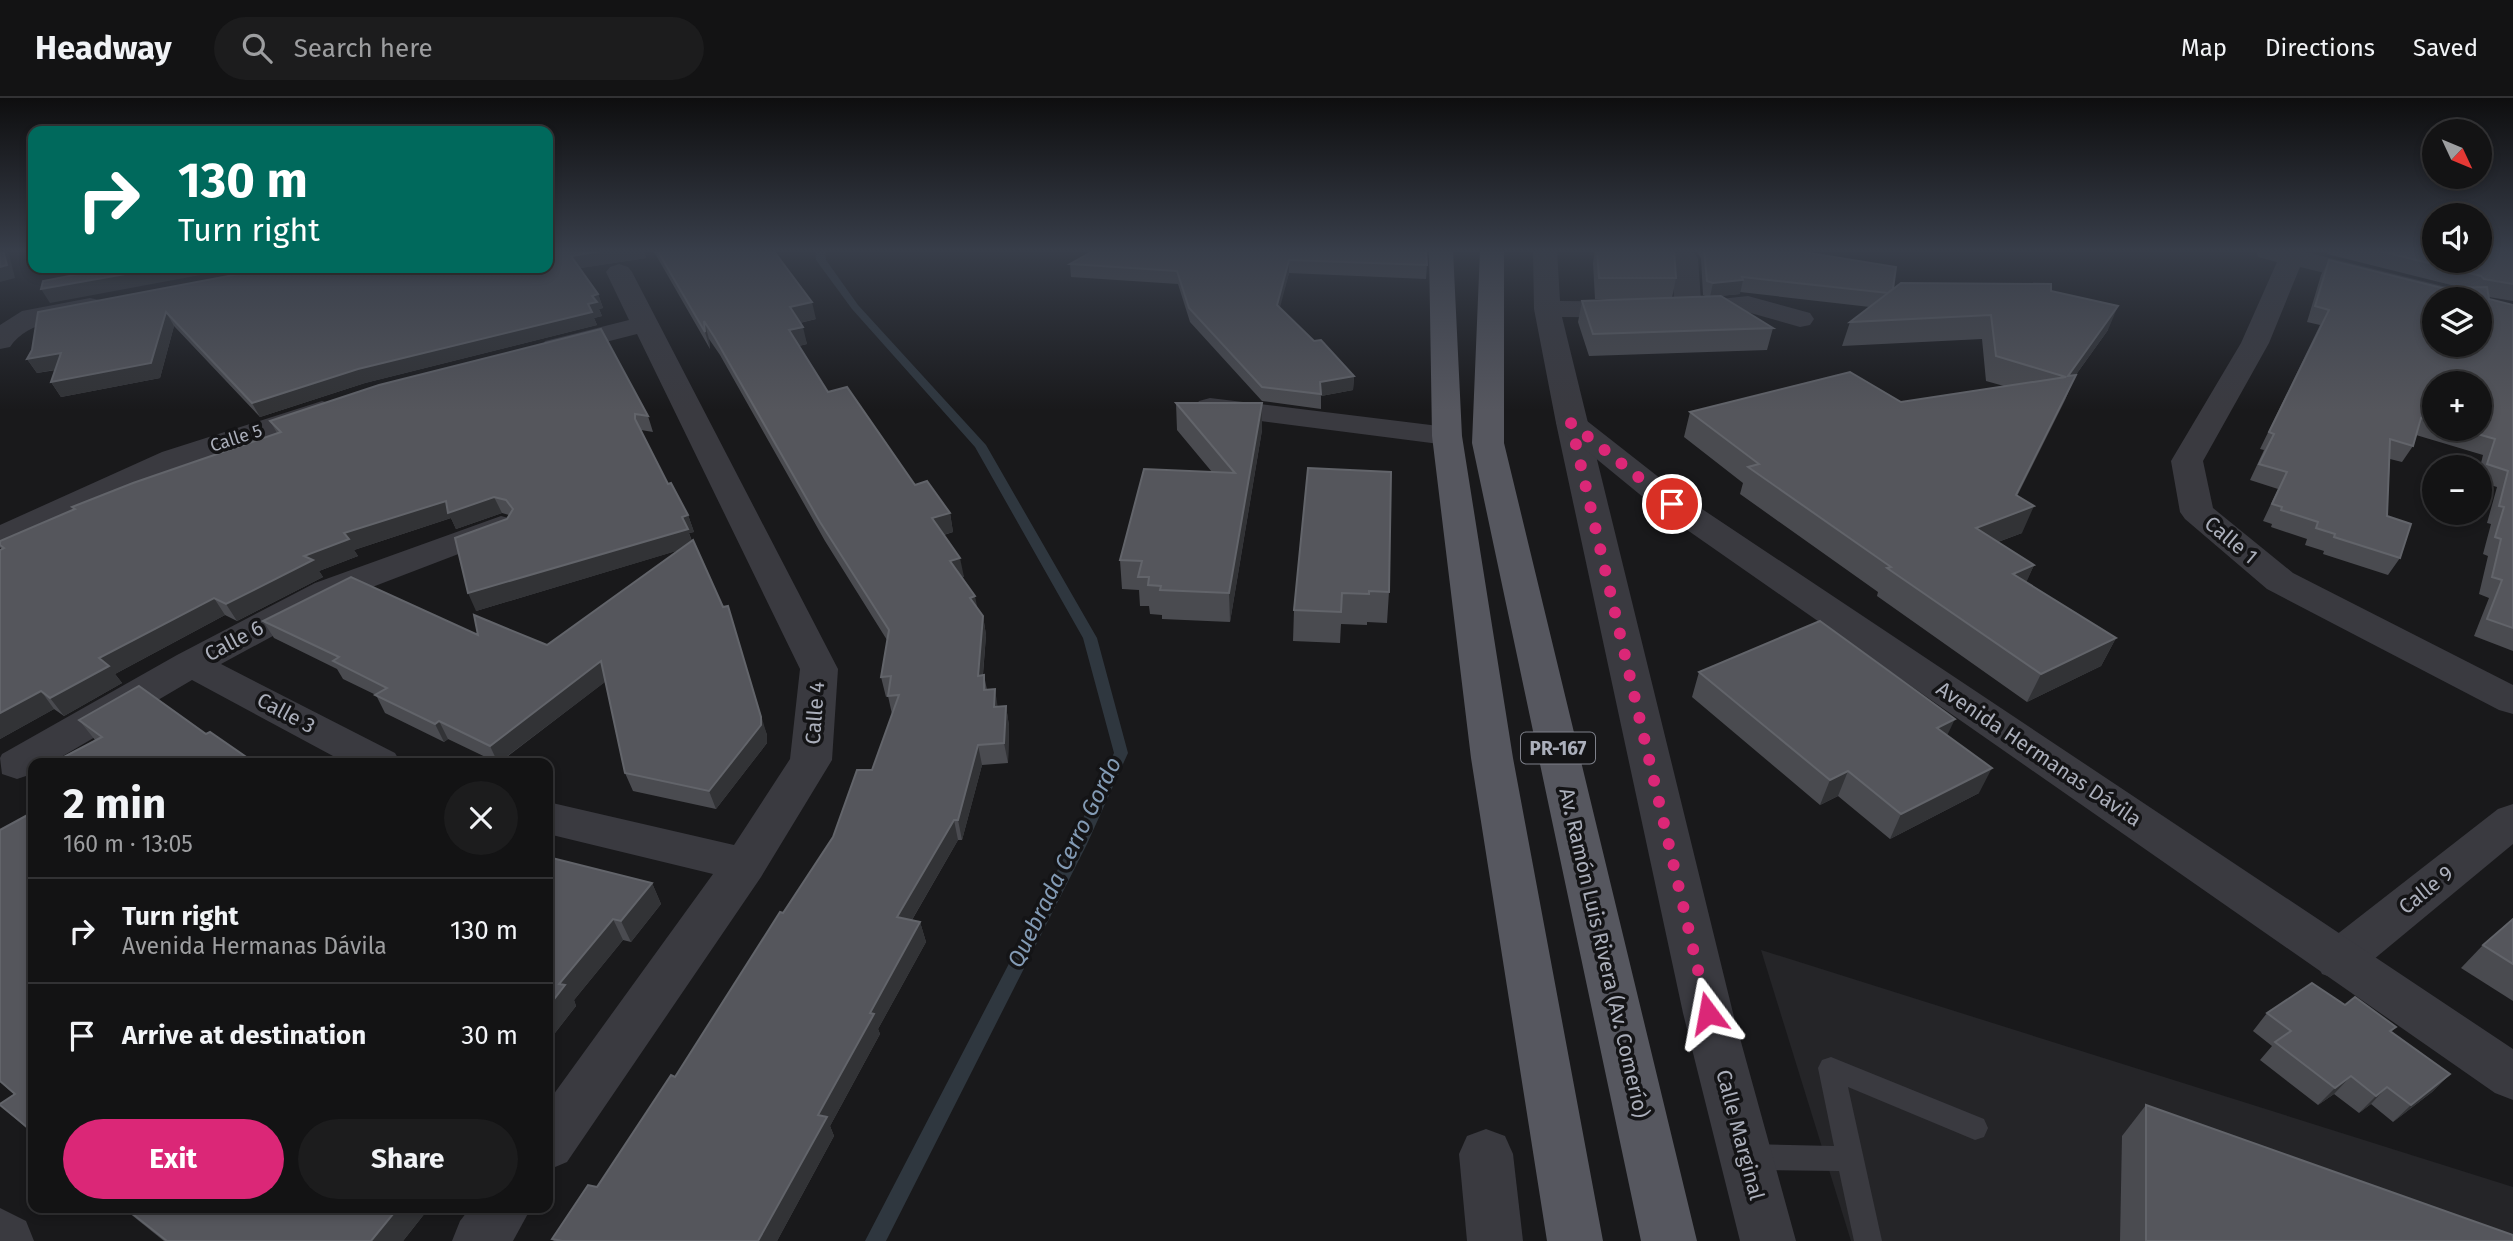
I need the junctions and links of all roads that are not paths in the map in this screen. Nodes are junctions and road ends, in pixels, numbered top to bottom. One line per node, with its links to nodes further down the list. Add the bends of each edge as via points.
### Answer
1 (107, 303): 12 (street, via 32,317)
2 (634, 303): 11 (street, Calle 4)
3 (1437, 303): 17 (main road, PR-167)
4 (1491, 303): 40 (main road, Av. Ramón Luis Rivera (Av. Comerío) / PR-167, via 1488,443)
5 (1547, 303): 8 (street, Calle Marginal)
6 (1688, 303): 9 (street)
7 (2269, 303): 21 (street, Calle 1, via 2255,342 2187,461 2197,512 2280,580)
8 (1547, 309): 9 (street); 16 (street, Calle Marginal)
9 (1688, 310): 10 (street, via 1748,304)
10 (1800, 318)
11 (645, 324): 13 (street); 26 (street, Calle 4, via 818,669 811,760)
12 (0, 341)
13 (524, 355)
14 (351, 401): 19 (street, Calle 5, via 173,459)
15 (1200, 405): 17 (street)
16 (1571, 423): 27 (street, Avenida Hermanas Dávila, via 1672,504); 32 (street, Calle Marginal, via 1708,1013)
17 (1447, 436): 39 (main road, PR-167, via 1492,758)
18 (500, 526): 20 (street, Calle 6, via 328,591)
19 (0, 538)
20 (191, 664): 22 (street, Calle 3); 23 (street, Calle 6)
21 (2513, 701)
22 (370, 758)
23 (17, 764)
24 (553, 819): 26 (street)
25 (2513, 820): 27 (street, Calle 9)
26 (745, 865): 30 (street, Calle 4)
27 (2339, 960): 28 (street, Avenida Hermanas Dávila)
28 (2513, 1077)
29 (1975, 1128): 33 (lane, via 1831,1068)
30 (553, 1138)
31 (1486, 1154): 38 (street)
32 (1746, 1157): 33 (lane); 41 (street, Calle Marginal)
33 (1852, 1159): 42 (lane)
34 (500, 1213): 37 (street)
35 (0, 1236): 36 (street)
36 (6, 1241)
37 (480, 1241)
38 (1495, 1241)
39 (1576, 1241)
40 (1669, 1241)
41 (1768, 1241)
42 (1868, 1241)

